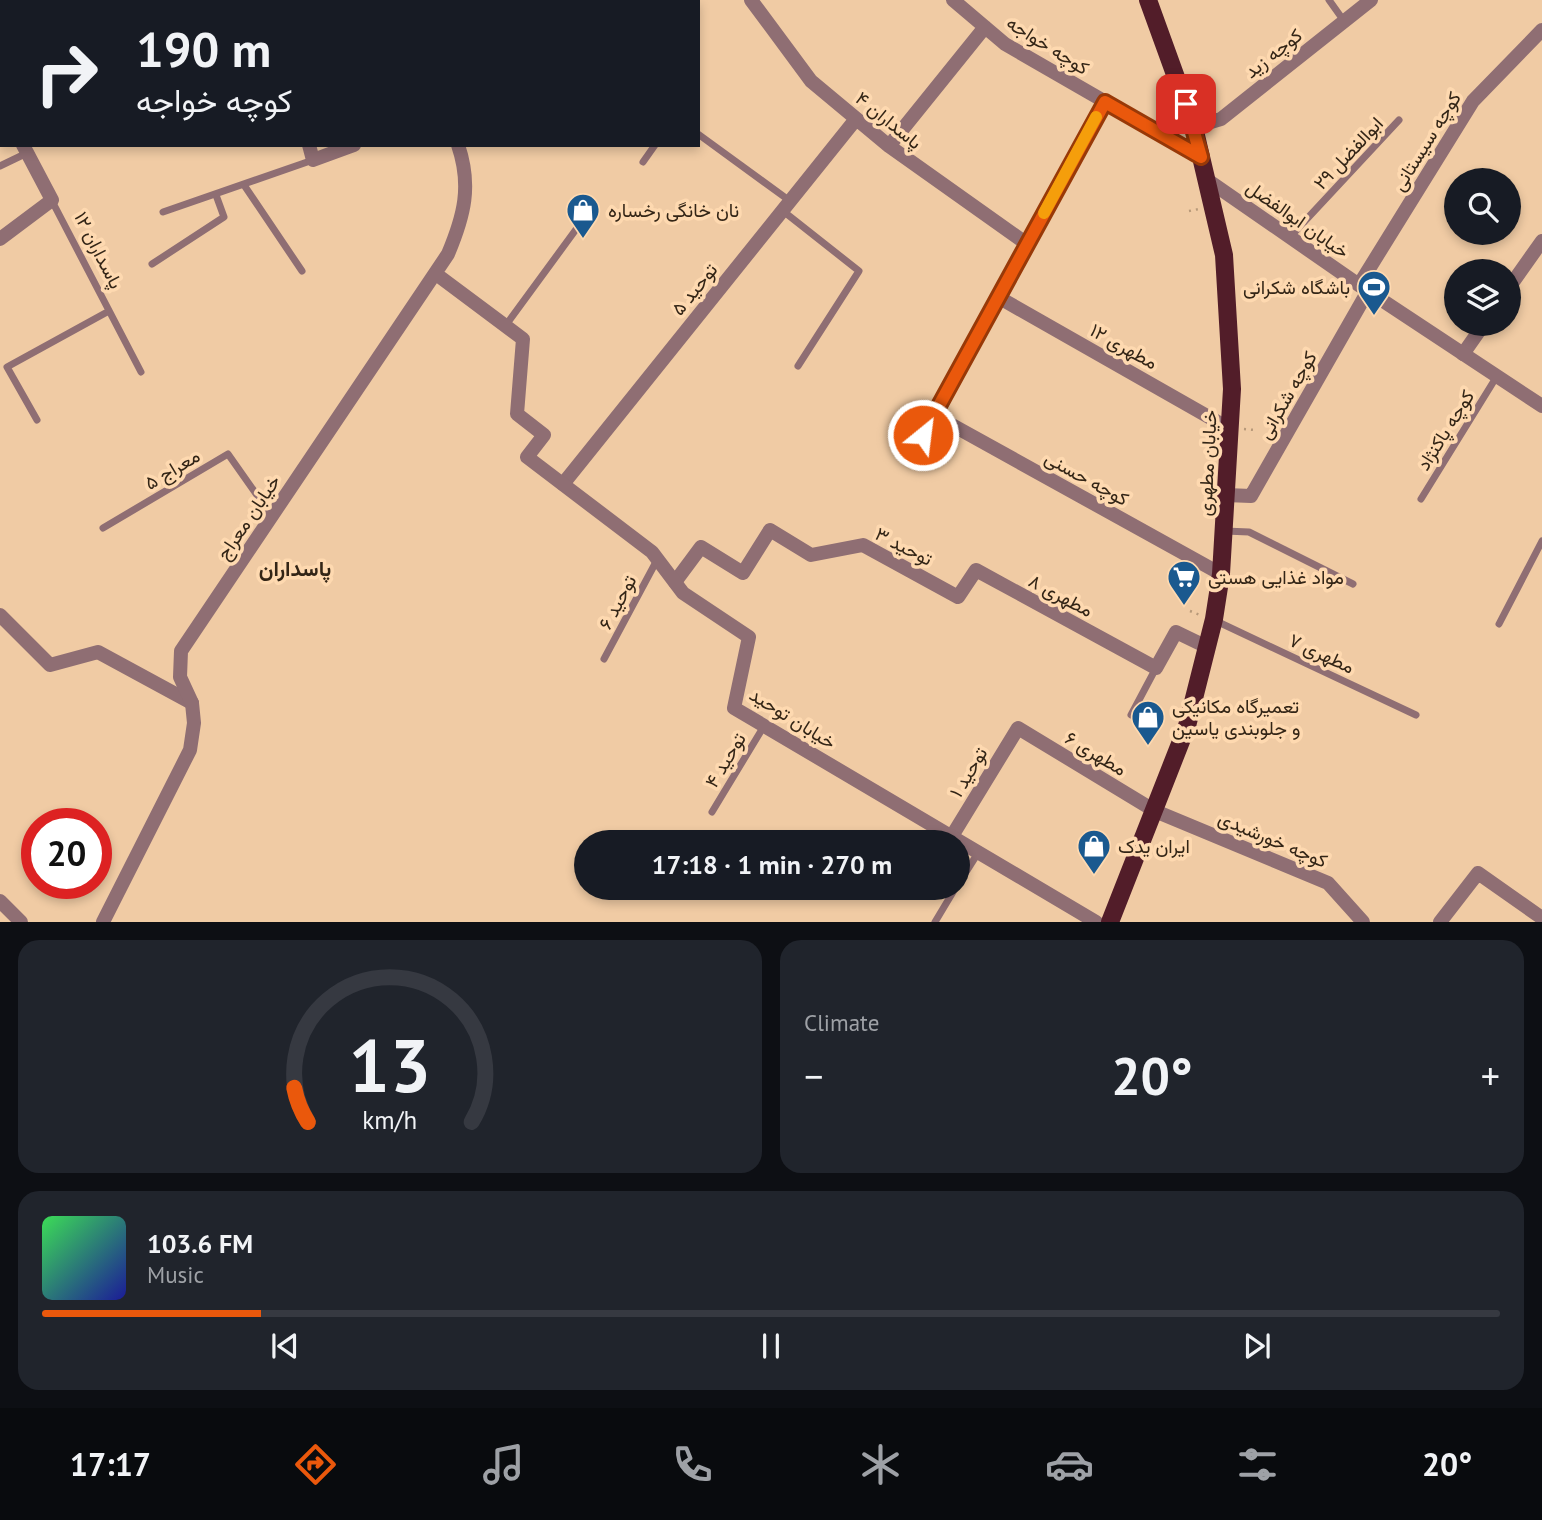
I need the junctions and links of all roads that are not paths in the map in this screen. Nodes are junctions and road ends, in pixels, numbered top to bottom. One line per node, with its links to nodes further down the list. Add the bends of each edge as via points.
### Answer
1 (751, 0): 10 (street, پاسداران ۴, via 811,81)
2 (953, 0): 7 (street, کوچه خواجه)
3 (1148, 0): 12 (main road, خیابان مطهری)
4 (1329, 0): 6 (lane)
5 (1371, 0): 6 (street, کوچه زید)
6 (1345, 21): 12 (street, کوچه زید, via 1221,119)
7 (985, 27): 9 (street, کوچه خواجه, via 1005,44); 14 (street)
8 (1542, 30): 38 (street, کوچه سیستانی, via 1473,101)
9 (1105, 102): 20 (street, کوچه خواجه); 33 (street)
10 (856, 119): 14 (street, پاسداران ۴); 27 (street, توحید ۵)
11 (1399, 120): 30 (lane, ابوالفضل ۲۹)
12 (1194, 127): 20 (main road, خیابان مطهری)
13 (700, 136): 27 (lane)
14 (889, 146): 33 (street, پاسداران ۴)
15 (343, 147): 19 (street)
16 (460, 147): 37 (street, خیابان معراج, via 465,166 463,211)
17 (654, 147): 21 (lane)
18 (25, 149): 22 (lane); 26 (street, پاسداران ۱۲)
19 (311, 153): 24 (lane)
20 (1201, 157): 23 (main road, خیابان مطهری)
21 (643, 162)
22 (0, 166)
23 (1206, 179): 30 (street, خیابان ابوالفضل); 50 (main road, خیابان مطهری, via 1224,256)
24 (244, 185): 25 (lane); 35 (lane)
25 (216, 195): 28 (lane); 34 (lane, via 224,217)
26 (51, 200): 31 (street); 40 (lane, پاسداران ۱۲)
27 (787, 206): 44 (lane, via 859,271); 52 (street, توحید ۵)
28 (163, 212)
29 (588, 212): 41 (lane)
30 (1290, 237): 38 (street, خیابان ابوالفضل)
31 (0, 239)
32 (1542, 241): 36 (street)
33 (1027, 244): 39 (street)
34 (152, 264)
35 (302, 271)
36 (1521, 271)
37 (436, 274): 41 (street, خیابان توحید); 55 (street, خیابان معراج)
38 (1364, 288): 43 (street, خیابان ابوالفضل); 53 (street, کوچه شکرانی, via 1251,496)
39 (998, 298): 48 (street); 50 (street, مطهری ۱۲)
40 (109, 311): 45 (lane, پاسداران ۱۲); 49 (lane, via 7,367)
41 (506, 326): 52 (street, خیابان توحید, via 523,339 517,414 544,435 527,457)
42 (1476, 336): 43 (street)
43 (1463, 354): 46 (street, خیابان ابوالفضل)
44 (799, 366)
45 (141, 372)
46 (1497, 376): 47 (street, خیابان ابوالفضل); 54 (lane, کوچه پاکنژاد)
47 (1542, 406)
48 (934, 415): 51 (lane); 60 (street, کوچه حسنی)
49 (37, 420)
50 (1230, 429): 53 (main road, خیابان مطهری)
51 (913, 454)
52 (562, 484): 59 (street, خیابان توحید)
53 (1226, 495): 57 (main road, خیابان مطهری)
54 (1421, 499)
55 (272, 516): 56 (lane, معراج ۵, via 228,454); 70 (street, خیابان معراج, via 181,651 180,677)
56 (103, 528)
57 (1224, 530): 60 (main road, خیابان مطهری); 62 (lane, via 1249,532)
58 (1542, 541): 66 (lane)
59 (657, 559): 61 (street, خیابان توحید); 68 (lane, توحید ۶)
60 (1221, 574): 65 (main road, خیابان مطهری)
61 (675, 582): 63 (street, توحید ۳, via 701,547 743,573 771,530 811,555 863,545); 73 (street, خیابان توحید, via 683,593 748,637 734,708)
62 (1353, 584)
63 (958, 597): 69 (street, مطهری ۸, via 976,570)
64 (0, 615): 70 (street, via 50,665 98,652)
65 (1214, 620): 67 (main road, خیابان مطهری); 72 (lane, مطهری ۷)
66 (1499, 624)
67 (1207, 647): 69 (street, via 1176,632); 75 (main road, خیابان مطهری, via 1187,726)
68 (604, 659)
69 (1156, 668): 71 (lane)
70 (191, 704): 86 (street, خیابان معراج, via 190,750)
71 (1131, 715)
72 (1416, 715)
73 (764, 725): 76 (lane, توحید ۴); 77 (street, خیابان توحید)
74 (1018, 728): 75 (street, مطهری ۶); 78 (street, توحید ۱)
75 (1155, 811): 89 (main road, خیابان مطهری); 90 (street, کوچه خورشیدی, via 1328,883)
76 (712, 812)
77 (942, 830)
78 (956, 830)
79 (970, 847): 80 (street, خیابان توحید)
80 (978, 852): 81 (lane); 88 (street, خیابان توحید)
81 (970, 865)
82 (948, 900): 87 (lane)
83 (0, 901): 85 (street)
84 (1542, 918): 91 (street, via 1478,873)
85 (21, 922)
86 (103, 922)
87 (935, 922)
88 (1096, 922)
89 (1110, 922)
90 (1363, 922)
91 (1440, 922)

